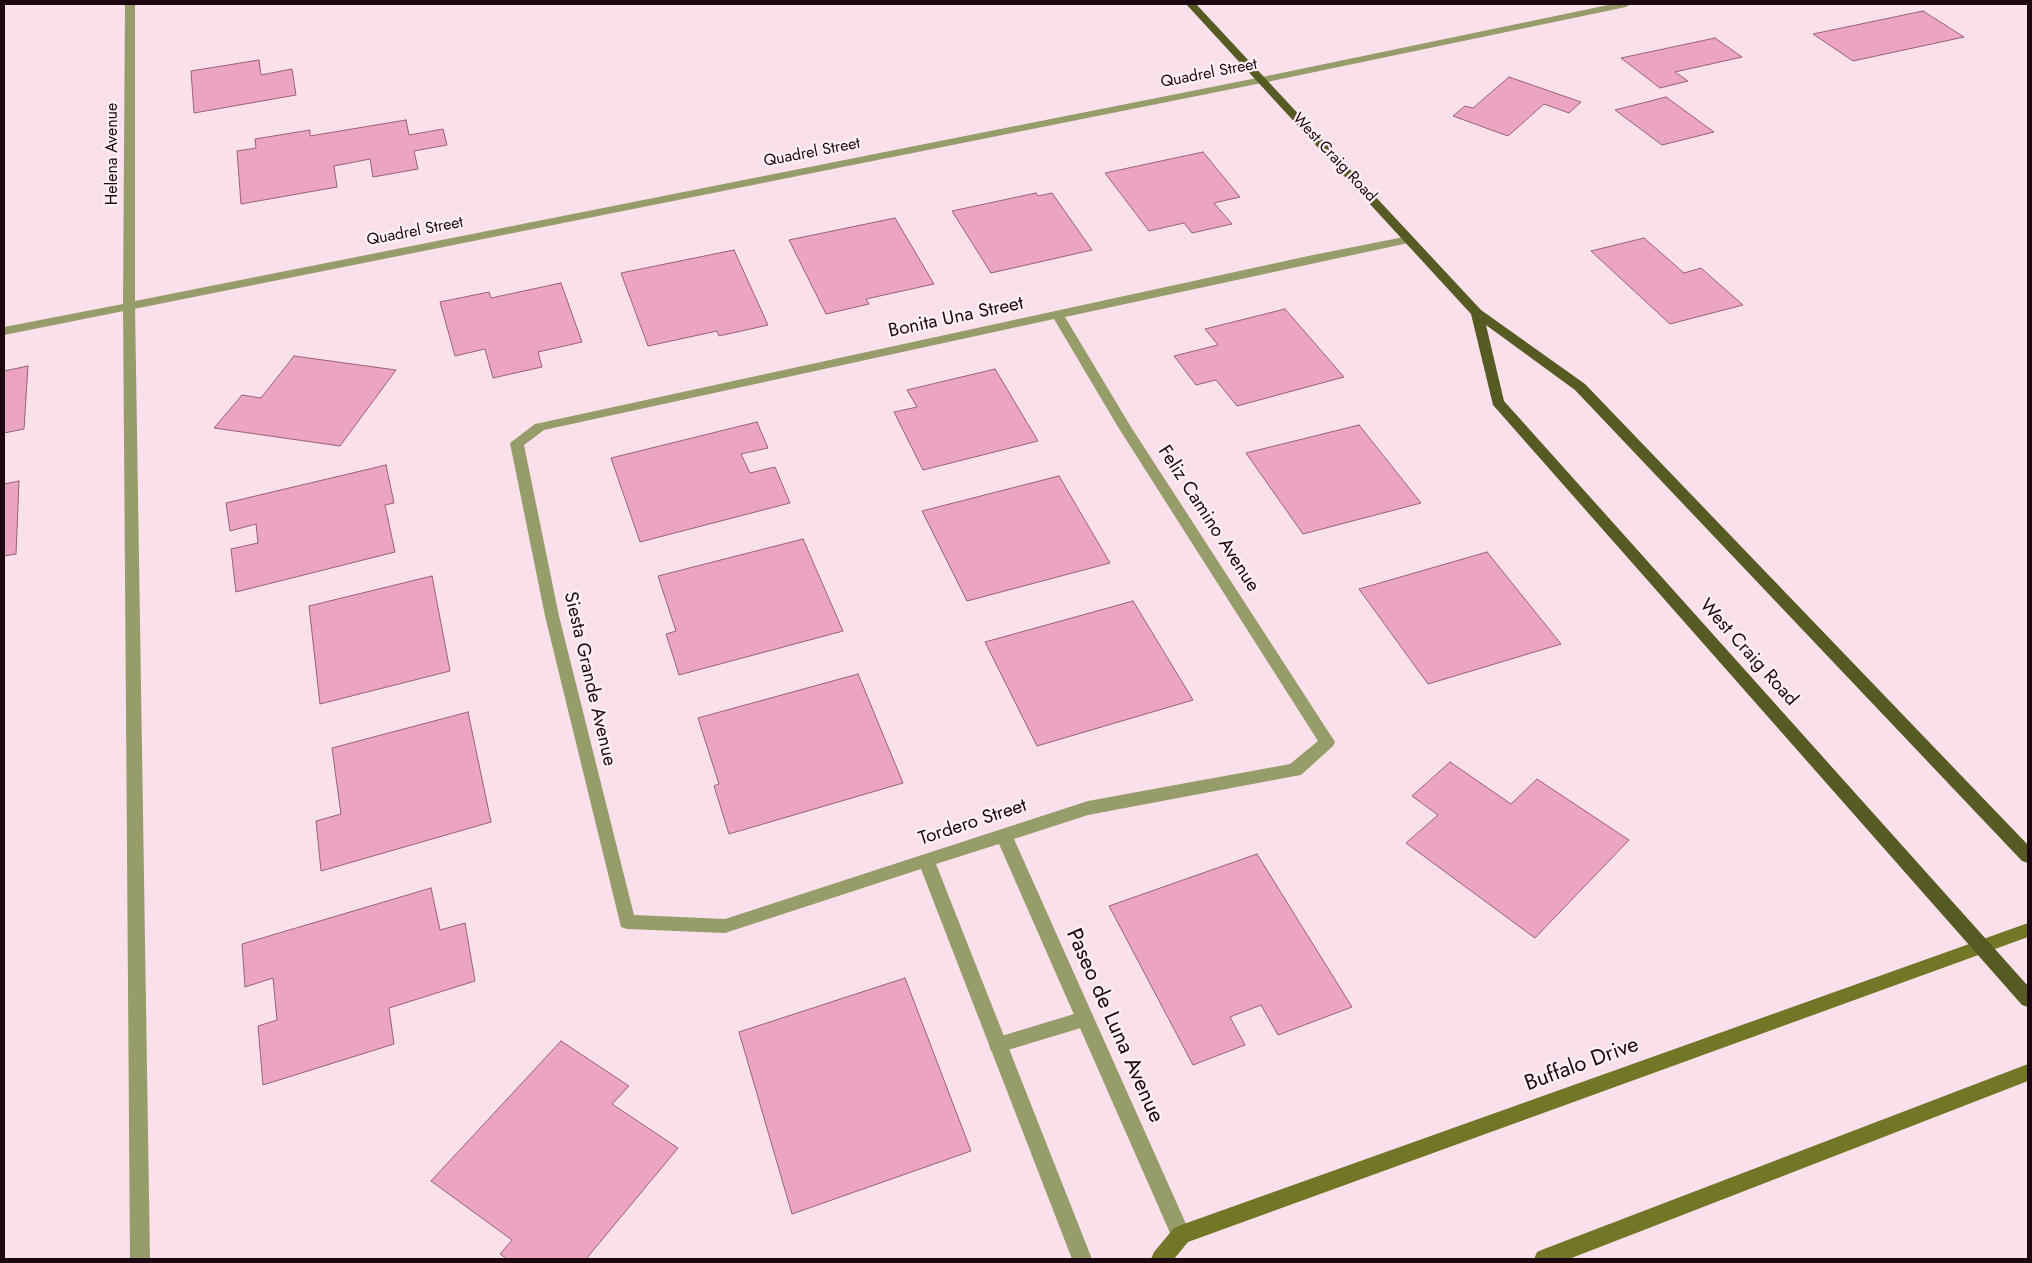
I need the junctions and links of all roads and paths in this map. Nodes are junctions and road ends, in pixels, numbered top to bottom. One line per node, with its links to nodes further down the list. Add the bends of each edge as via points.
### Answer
1 (130, 4): 6 (street, Helena Avenue)
2 (1191, 4): 4 (main road, West Craig Road)
3 (1626, 4): 4 (street, Quadrel Street)
4 (1262, 80): 5 (main road, West Craig Road); 6 (street, Quadrel Street)
5 (1409, 240): 7 (main road, West Craig Road); 8 (street, Bonita Una Street)
6 (129, 305): 9 (street, Quadrel Street); 23 (street, Helena Avenue)
7 (1477, 314): 13 (main road, West Craig Road, via 1580,387); 17 (main road, West Craig Road, via 1498,402)
8 (1058, 315): 10 (street, Bonita Una Street, via 540,427); 11 (street, Feliz Camino Avenue, via 1130,435)
9 (4, 331)
10 (517, 443): 15 (street, Siesta Grande Avenue, via 552,616)
11 (1327, 742): 12 (street, Tordero Street, via 1295,770 1088,808)
12 (1004, 836): 14 (street, Tordero Street); 19 (street, Paseo de Luna Avenue)
13 (2028, 856)
14 (926, 861): 15 (street, Tordero Street, via 725,926); 20 (street)
15 (627, 922)
16 (2028, 930): 17 (main road, Buffalo Drive)
17 (1982, 946): 18 (main road, West Craig Road); 22 (main road, Buffalo Drive)
18 (2028, 999)
19 (1084, 1019): 20 (street); 22 (street, Paseo de Luna Avenue)
20 (998, 1045): 24 (street)
21 (2028, 1072): 26 (main road)
22 (1181, 1235): 25 (main road)
23 (140, 1259)
24 (1082, 1259)
25 (1161, 1259)
26 (1544, 1259)

